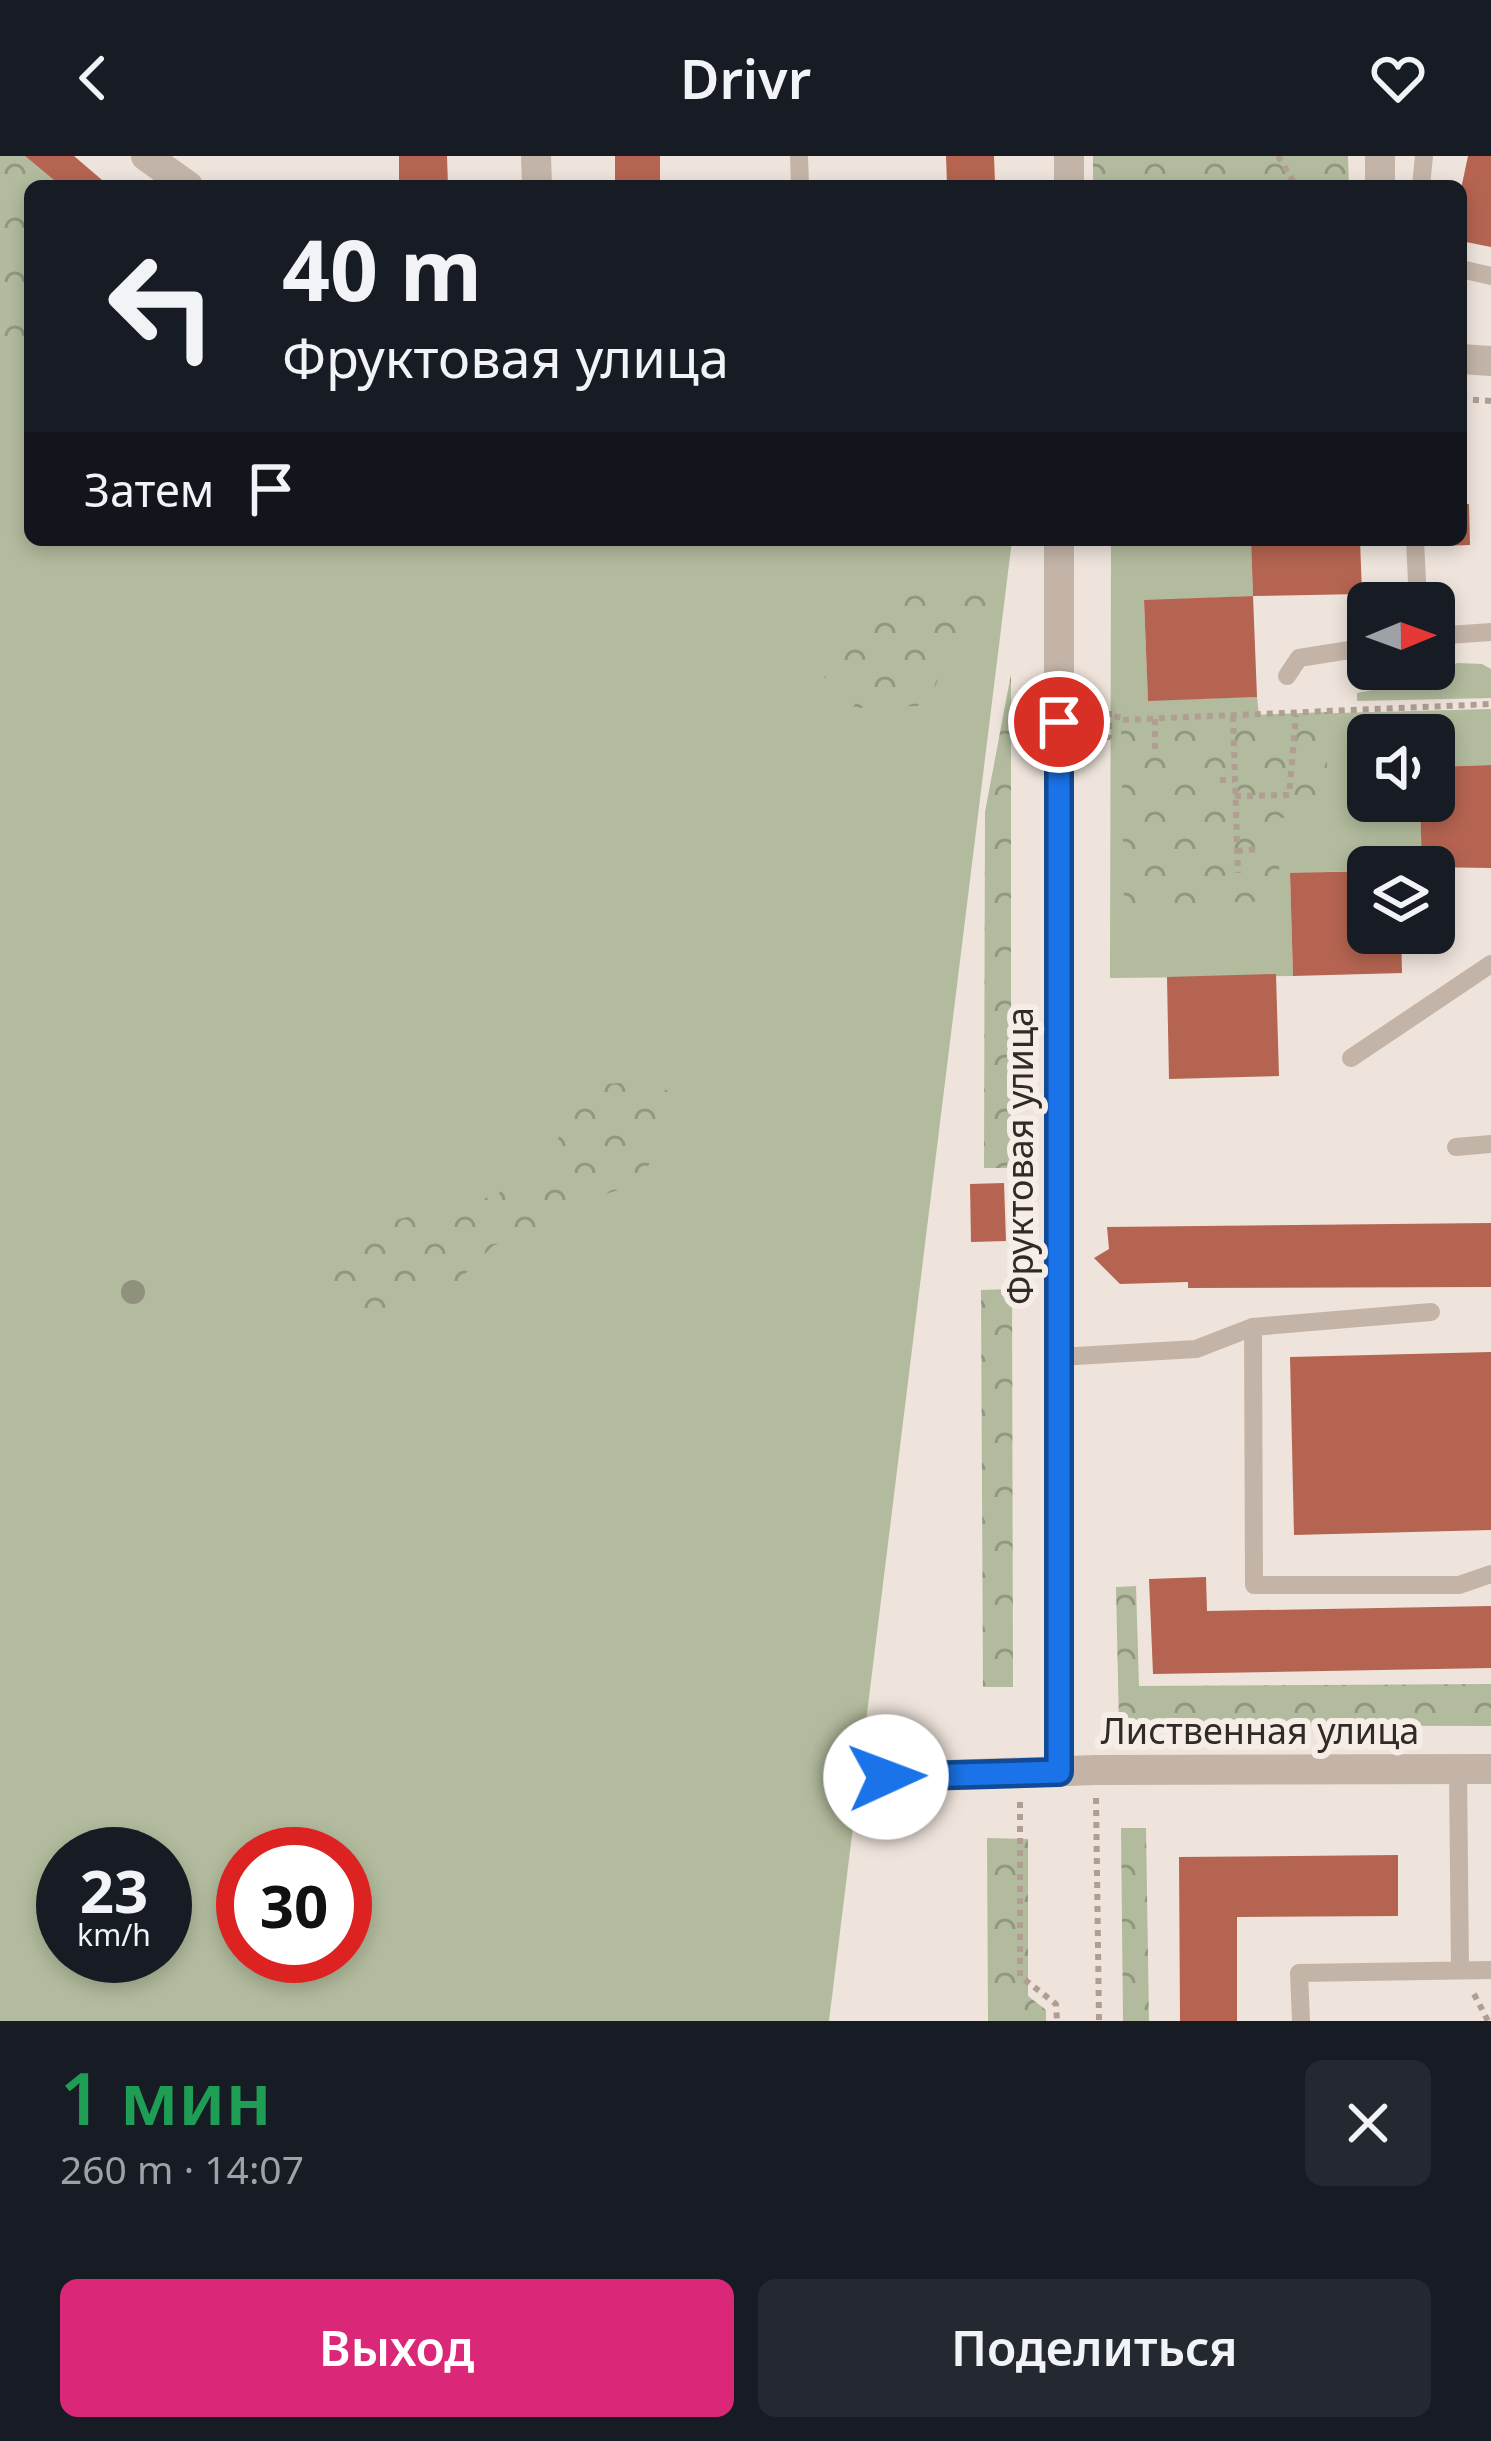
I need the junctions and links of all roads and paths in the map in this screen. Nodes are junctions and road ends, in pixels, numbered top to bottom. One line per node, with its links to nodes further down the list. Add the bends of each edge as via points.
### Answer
1 (146, 156): 2 (street)
2 (180, 180)
3 (1059, 546): 28 (street, Фруктовая улица)
4 (1415, 546): 5 (lane)
5 (1417, 582)
6 (1491, 632): 7 (lane)
7 (1455, 635)
8 (1347, 650): 9 (lane, via 1299,658)
9 (1287, 676)
10 (1491, 704): 11 (path)
11 (1296, 714): 12 (path); 18 (path, via 1289,795)
12 (1233, 716): 13 (path); 17 (path)
13 (1155, 718): 14 (path, via 1109,714 1109,737); 15 (path)
14 (1093, 737)
15 (1155, 749)
16 (1220, 780): 17 (path)
17 (1234, 780): 18 (path)
18 (1235, 796): 20 (path)
19 (1257, 849): 20 (path)
20 (1237, 850): 21 (path)
21 (1238, 873)
22 (1491, 964): 23 (lane)
23 (1351, 1058)
24 (1491, 1144): 25 (lane)
25 (1456, 1147)
26 (1431, 1312): 27 (lane)
27 (1253, 1328): 28 (lane, via 1196,1349); 29 (lane, via 1254,1585 1459,1585)
28 (1059, 1357): 33 (street, Фруктовая улица)
29 (1491, 1574)
30 (1459, 1769): 31 (street, Лиственная улица); 32 (street, Лиственная улица); 35 (lane)
31 (1491, 1769)
32 (1096, 1770): 33 (street, Лиственная улица); 38 (path)
33 (1059, 1772): 34 (street, Лиственная улица); 37 (path, via 1020,1797 1020,1976 1056,2004)
34 (886, 1777)
35 (1460, 1970): 36 (lane); 39 (lane, via 1299,1973)
36 (1491, 1970)
37 (1057, 2021)
38 (1099, 2021)
39 (1301, 2021)

